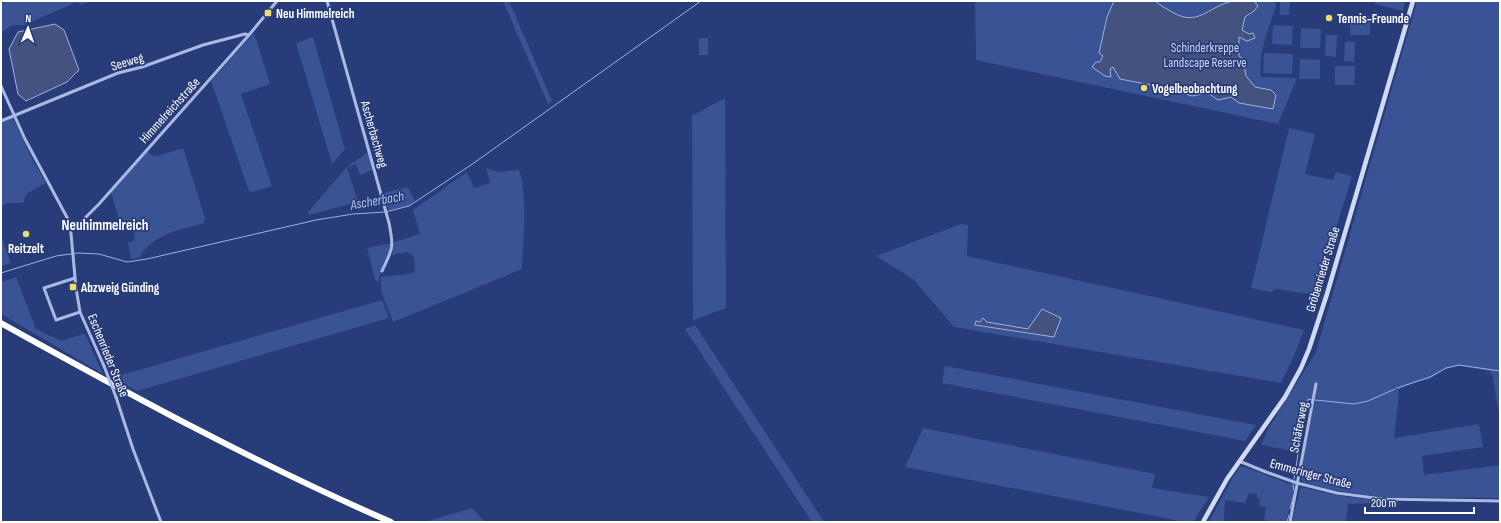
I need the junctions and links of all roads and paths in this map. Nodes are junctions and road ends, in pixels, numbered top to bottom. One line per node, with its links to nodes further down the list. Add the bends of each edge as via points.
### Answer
1 (277, 1): 4 (street, Himmelreichstraße)
2 (327, 1): 9 (street, Ascherbachweg, via 387,211 393,242 392,252)
3 (1414, 1): 14 (street, Gröbenrieder Straße, via 1309,349 1285,398)
4 (249, 35): 6 (street, Seeweg, via 204,45 118,73); 8 (street, Himmelreichstraße, via 99,204 78,225)
5 (1, 86): 6 (street, Eschenrieder Straße)
6 (14, 115): 7 (street, Seeweg); 8 (street, Eschenrieder Straße)
7 (1, 121)
8 (71, 228): 10 (street, Eschenrieder Straße)
9 (382, 271)
10 (74, 278): 11 (street, Eschenrieder Straße); 11 (street, via 44,288 56,320)
11 (80, 312): 17 (street, Eschenrieder Straße, bridge, via 116,397)
12 (1, 323): 18 (highway, via 126,392 278,470)
13 (1316, 384): 15 (street, Schäferweg)
14 (1239, 461): 15 (street, Emmeringer Straße); 19 (street, Gröbenrieder Straße, via 1216,496)
15 (1297, 483): 16 (street, Emmeringer Straße, via 1337,493 1382,499); 20 (street, Schäferweg)
16 (1500, 501)
17 (160, 522)
18 (391, 522)
19 (1203, 522)
20 (1290, 522)

